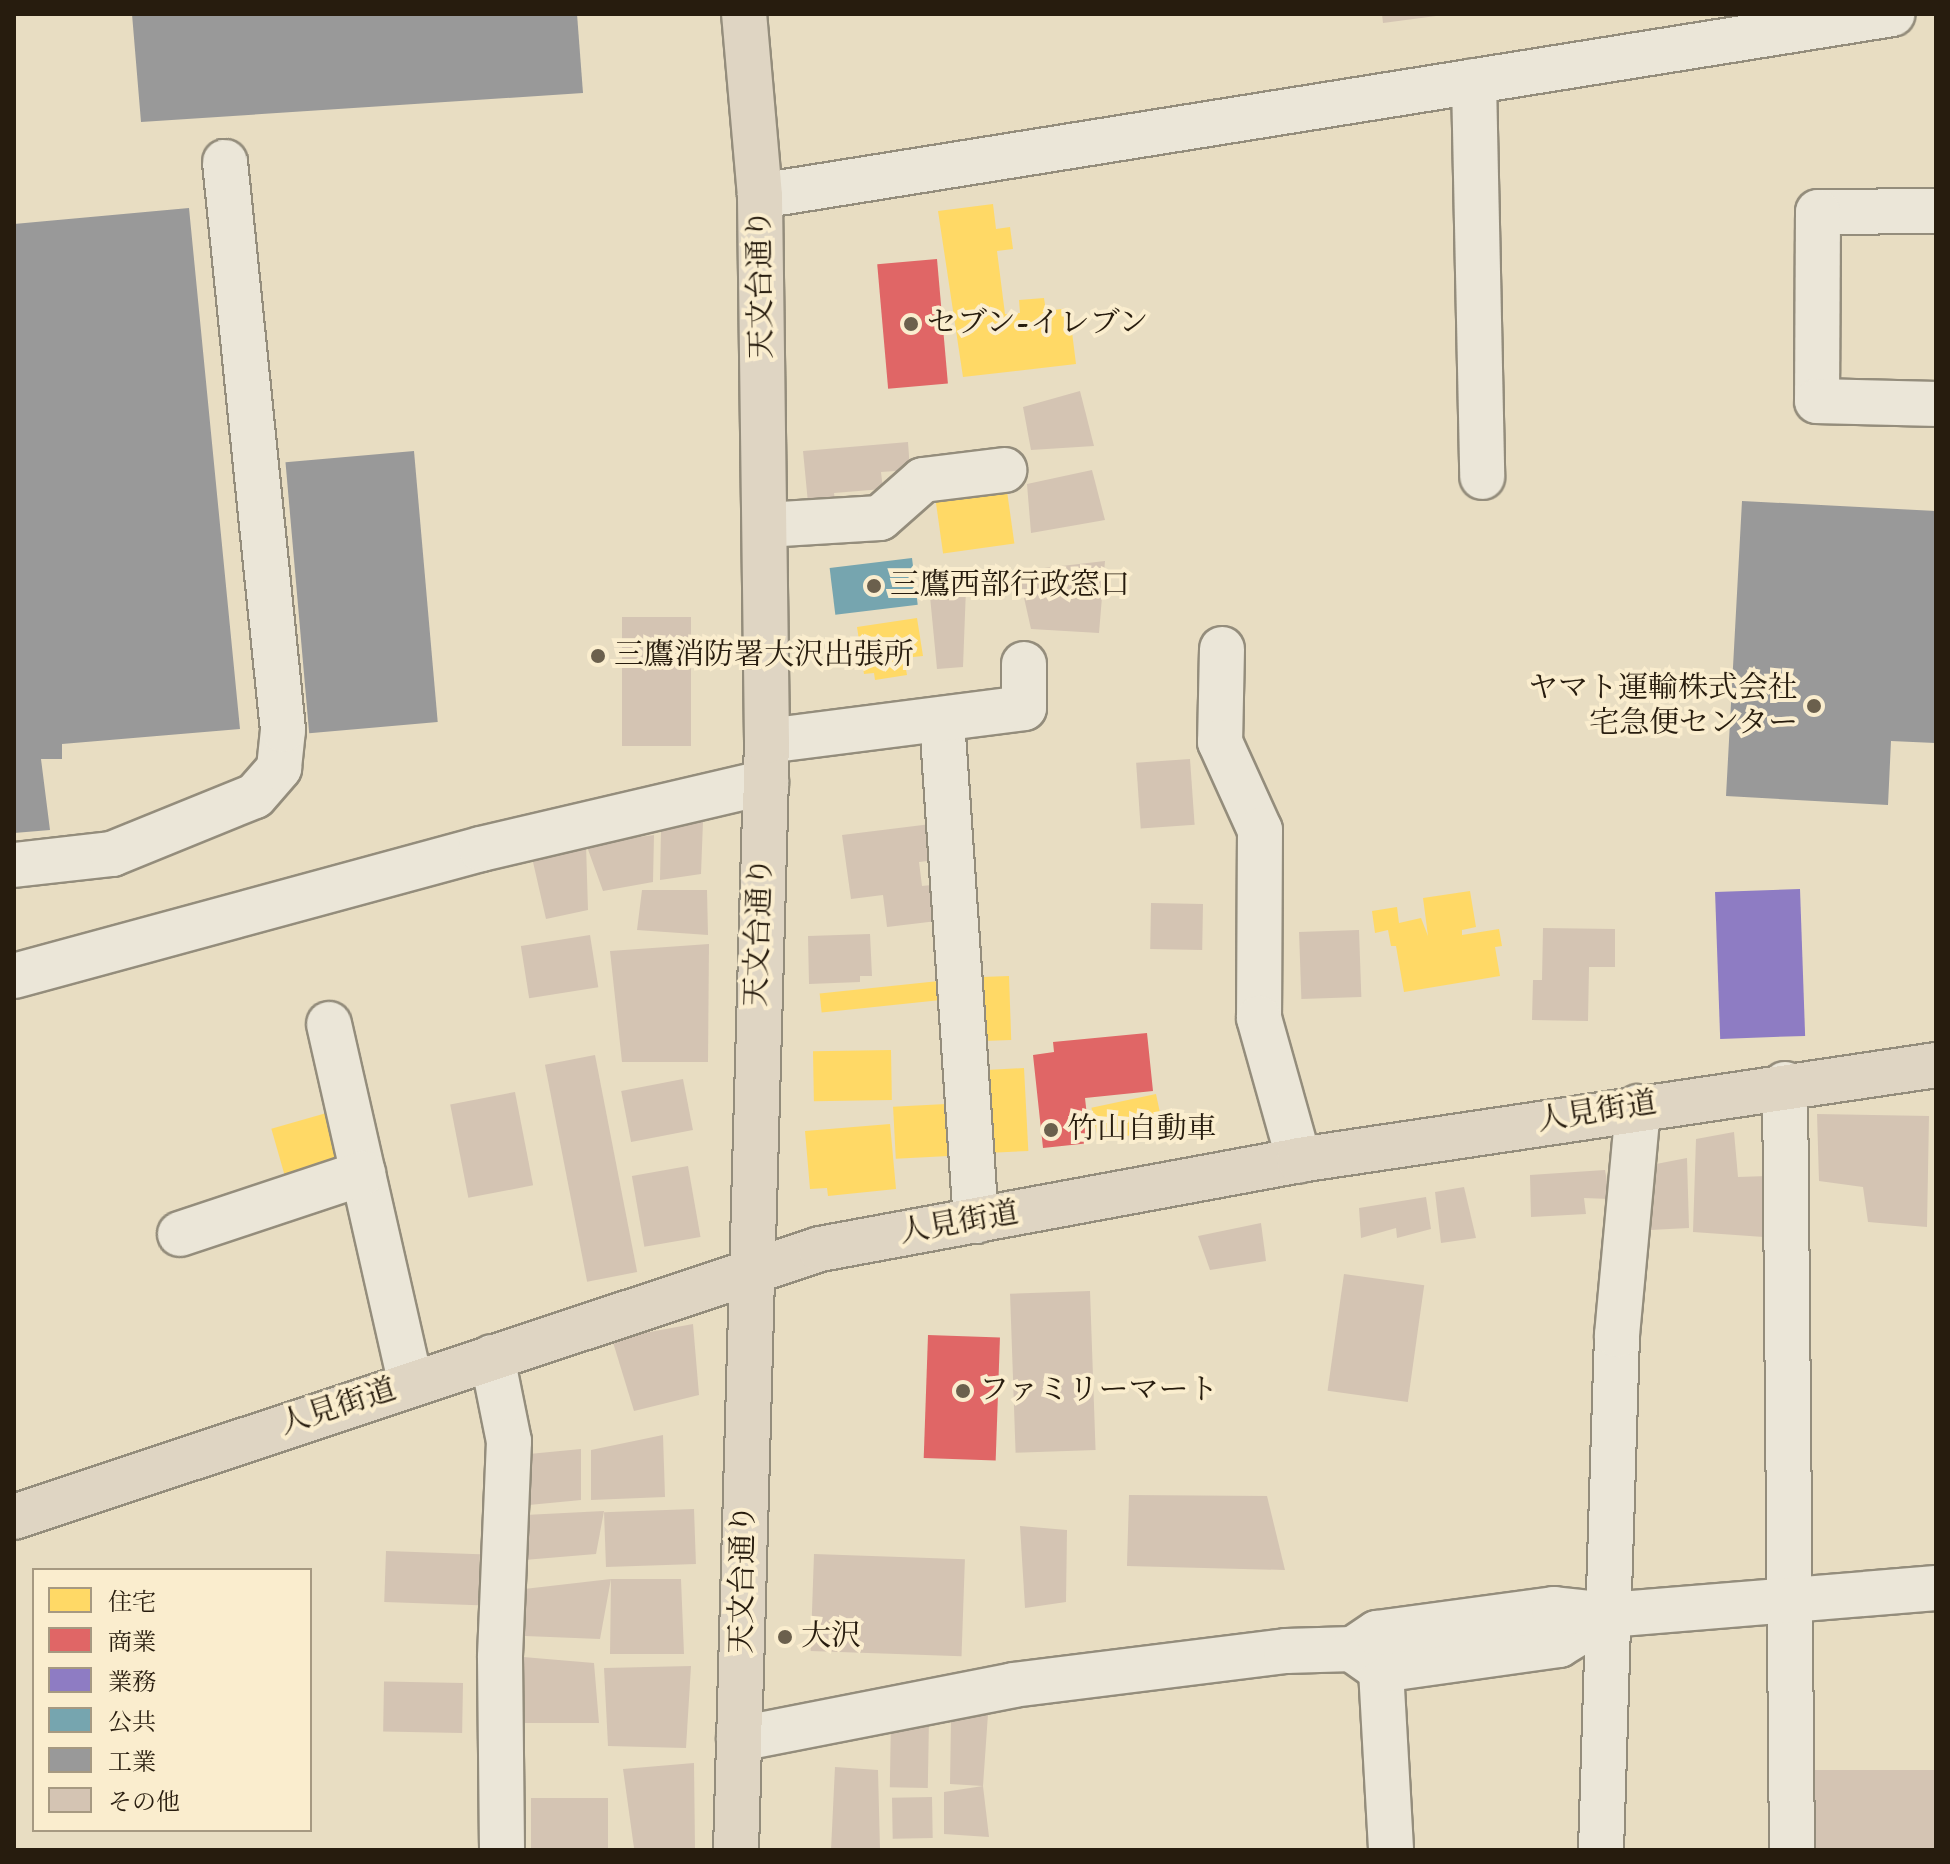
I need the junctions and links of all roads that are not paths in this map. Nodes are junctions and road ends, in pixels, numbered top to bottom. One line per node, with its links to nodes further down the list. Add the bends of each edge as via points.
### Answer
1 (744, 14): 6 (main road, 天文台通り)
2 (1892, 14): 3 (street)
3 (1687, 30): 4 (street)
4 (1474, 81): 6 (street); 10 (street)
5 (225, 162): 16 (street, via 283,730 279,768 255,796 112,854)
6 (760, 196): 11 (main road, 天文台通り)
7 (1936, 211): 8 (street, via 1818,212 1817,370 1817,401)
8 (1936, 404)
9 (1004, 470): 11 (street, via 923,480 880,518)
10 (1482, 477)
11 (765, 525): 15 (main road, 天文台通り)
12 (1222, 649): 22 (street, via 1220,742 1260,830 1259,1018)
13 (1024, 664): 14 (street, via 1024,708)
14 (942, 720): 15 (street); 24 (street)
15 (767, 761): 17 (street, via 481,849); 26 (main road, 天文台通り)
16 (14, 865)
17 (14, 976)
18 (329, 1024): 23 (street)
19 (1936, 1065): 20 (main road, 人見街道)
20 (1785, 1084): 21 (main road, 人見街道); 31 (street)
21 (1638, 1107): 22 (main road, 人見街道); 32 (street, via 1617,1335)
22 (1299, 1160): 24 (main road, 人見街道)
23 (363, 1173): 25 (street); 28 (street)
24 (976, 1221): 26 (main road, 人見街道, via 820,1249)
25 (180, 1234)
26 (752, 1271): 27 (main road, 人見街道); 34 (main road, 天文台通り)
27 (492, 1357): 28 (main road, 人見街道); 35 (street, via 509,1441 500,1658)
28 (411, 1384): 29 (main road, 人見街道)
29 (14, 1517)
30 (1936, 1588): 31 (street)
31 (1792, 1596): 32 (street); 39 (street)
32 (1608, 1615): 33 (street, via 1554,1609 1377,1633); 38 (street)
33 (1367, 1660): 34 (street, via 1286,1651 1013,1685); 37 (street)
34 (739, 1739): 36 (main road, 天文台通り)
35 (502, 1850)
36 (736, 1850)
37 (1391, 1850)
38 (1601, 1850)
39 (1792, 1850)

